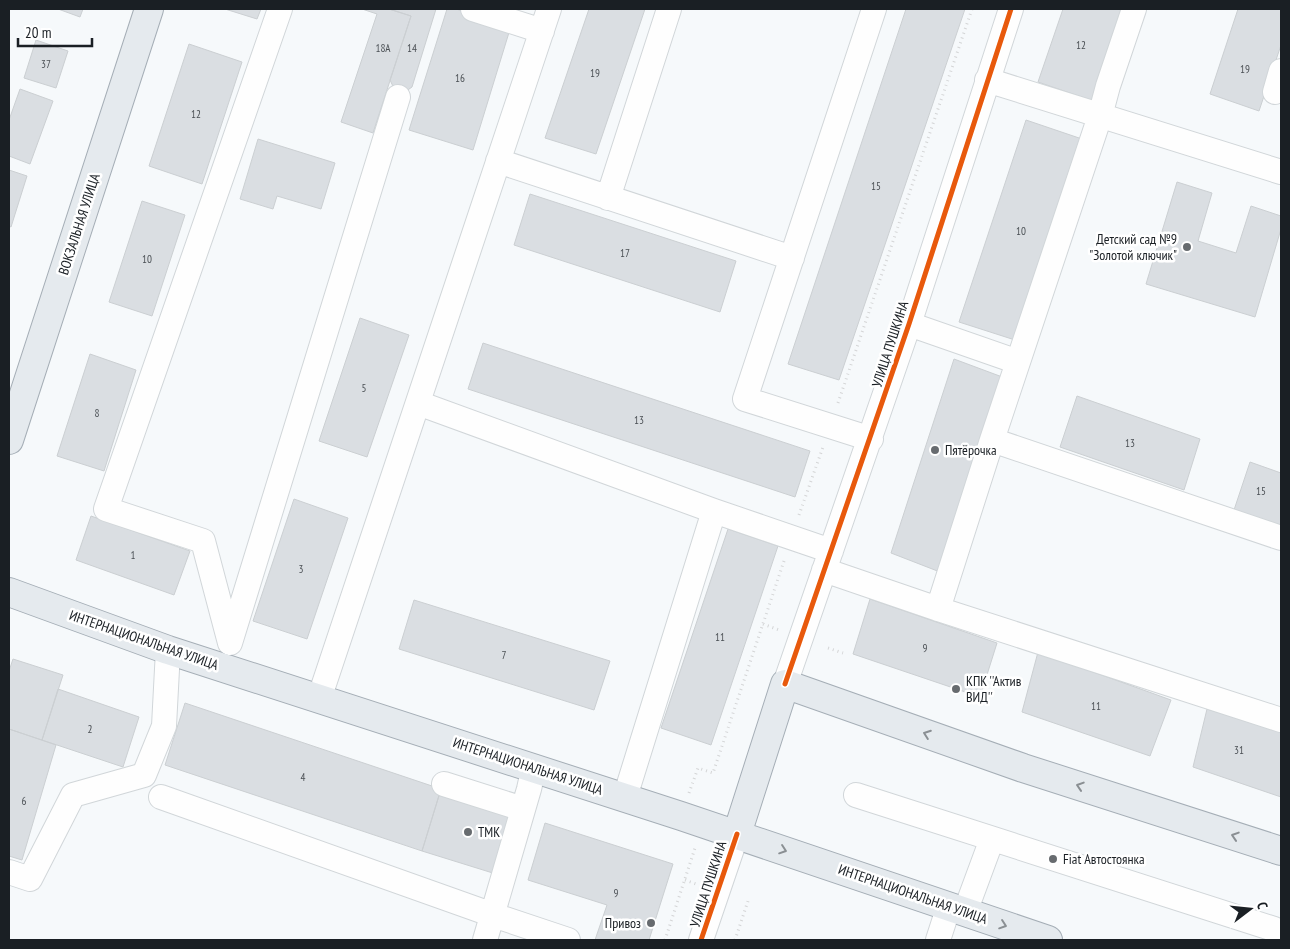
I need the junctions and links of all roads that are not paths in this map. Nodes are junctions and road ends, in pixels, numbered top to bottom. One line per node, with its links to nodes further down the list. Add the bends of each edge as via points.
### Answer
1 (149, 9): 21 (main road, ВОКЗАЛЬНАЯ УЛИЦА)
2 (280, 9): 29 (street, via 106,509 203,541)
3 (473, 9): 9 (street)
4 (549, 9): 9 (street)
5 (669, 9): 15 (street)
6 (874, 9): 16 (street)
7 (1011, 9): 10 (street, УЛИЦА ПУШКИНА)
8 (1134, 9): 12 (street)
9 (542, 31): 13 (street)
10 (987, 80): 12 (street); 17 (street, УЛИЦА ПУШКИНА)
11 (398, 97): 29 (street)
12 (1100, 116): 14 (street); 18 (street)
13 (498, 161): 15 (street); 19 (street)
14 (1281, 172)
15 (608, 198): 16 (street)
16 (792, 258): 20 (street, via 745,399)
17 (909, 324): 18 (street); 20 (street, УЛИЦА ПУШКИНА)
18 (1018, 362): 22 (street)
19 (418, 403): 23 (street); 31 (street)
20 (871, 439): 25 (street, УЛИЦА ПУШКИНА)
21 (9, 440)
22 (992, 440): 24 (street); 27 (street)
23 (714, 511): 25 (street, via 792,537); 37 (street)
24 (1281, 538)
25 (828, 560): 27 (street); 30 (street, УЛИЦА ПУШКИНА)
26 (9, 592): 28 (main road, ИНТЕРНАЦИОНАЛЬНАЯ УЛИЦА)
27 (938, 609): 32 (street)
28 (168, 650): 29 (main road, ИНТЕРНАЦИОНАЛЬНАЯ УЛИЦА); 42 (street, via 164,726 144,775 73,795 30,879)
29 (227, 656): 31 (main road, ИНТЕРНАЦИОНАЛЬНАЯ УЛИЦА)
30 (786, 684): 39 (main road, УЛИЦА ПУШКИНА); 41 (main road, one-way to 30, via 1023,768)
31 (319, 699): 33 (main road, ИНТЕРНАЦИОНАЛЬНАЯ УЛИЦА)
32 (1281, 720)
33 (534, 767): 37 (main road, ИНТЕРНАЦИОНАЛЬНАЯ УЛИЦА); 38 (street)
34 (444, 784): 38 (street)
35 (856, 795): 40 (street)
36 (161, 797): 44 (street)
37 (625, 798): 39 (main road, ИНТЕРНАЦИОНАЛЬНАЯ УЛИЦА)
38 (523, 809): 44 (street)
39 (736, 834): 43 (main road, ИНТЕРНАЦИОНАЛЬНАЯ УЛИЦА, one-way to 43); 48 (street, УЛИЦА ПУШКИНА)
40 (992, 839): 43 (street); 45 (street)
41 (1281, 851)
42 (9, 872)
43 (957, 909): 49 (street); 50 (main road, ИНТЕРНАЦИОНАЛЬНАЯ УЛИЦА, one-way to 50)
44 (493, 915): 46 (street); 47 (street)
45 (1274, 929)
46 (485, 940)
47 (568, 940)
48 (701, 940)
49 (938, 940)
50 (1048, 940)

